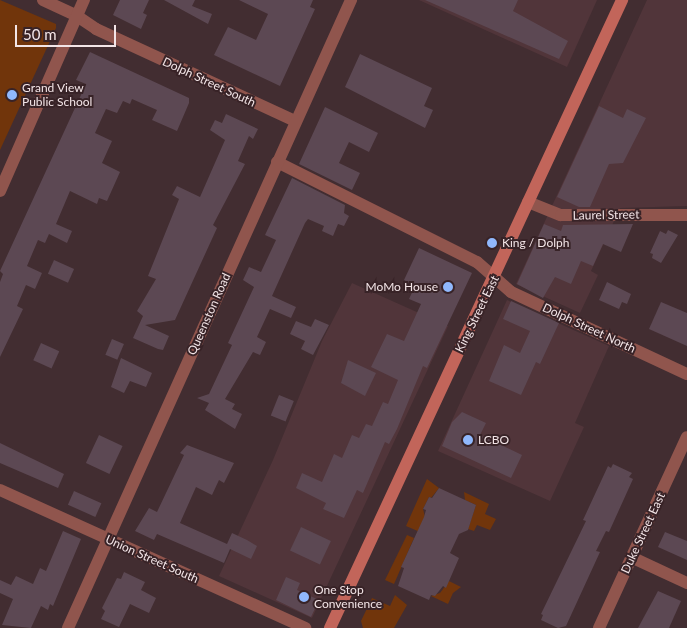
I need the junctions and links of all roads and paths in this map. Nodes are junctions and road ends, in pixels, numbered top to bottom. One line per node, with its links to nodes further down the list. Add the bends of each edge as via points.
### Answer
1 (44, 0): 5 (street, Dolph Street South)
2 (84, 0): 5 (street)
3 (351, 0): 6 (street, Queenston Road)
4 (622, 0): 9 (main road, King Street East)
5 (77, 16): 6 (street, Dolph Street South, via 96,29); 8 (street)
6 (295, 121): 7 (street, Queenston Road)
7 (277, 162): 11 (street, via 477,262); 15 (street, Queenston Road)
8 (0, 191)
9 (528, 202): 10 (street, Laurel Street, via 561,215); 11 (main road, King Street East)
10 (687, 215)
11 (494, 277): 12 (street, Dolph Street North, via 511,292); 20 (main road, King Street East)
12 (687, 374)
13 (687, 437): 16 (street, Duke Street East)
14 (0, 490): 15 (street, Union Street South)
15 (108, 539): 18 (street, Queenston Road); 19 (street, Union Street South)
16 (631, 557): 17 (street); 21 (street, Duke Street East)
17 (687, 582)
18 (68, 628)
19 (305, 628)
20 (330, 628)
21 (599, 628)

